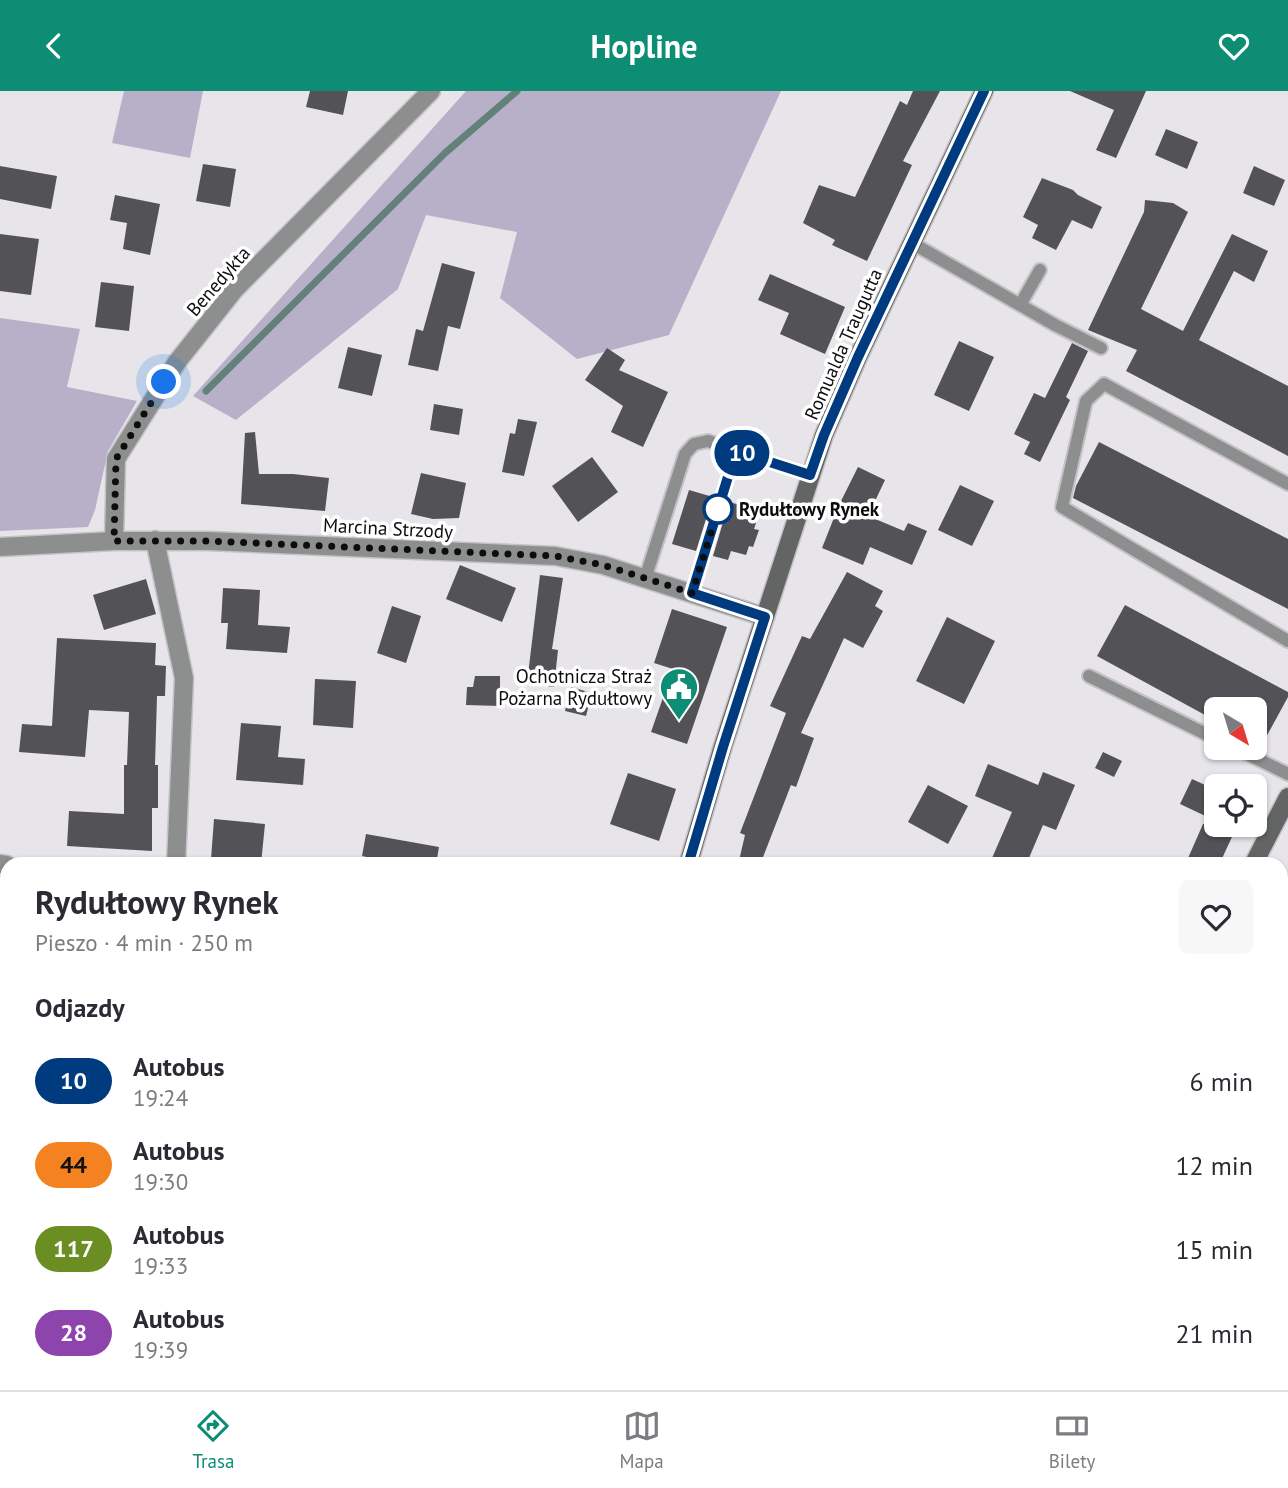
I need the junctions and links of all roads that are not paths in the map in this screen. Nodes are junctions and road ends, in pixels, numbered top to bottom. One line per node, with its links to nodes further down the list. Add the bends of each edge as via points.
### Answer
1 (431, 91): 11 (street, Benedykta, via 235,289 177,362 116,459)
2 (984, 91): 3 (street, Romualda Traugutta)
3 (912, 243): 5 (lane); 8 (street, Romualda Traugutta, via 840,397)
4 (1040, 270): 5 (lane)
5 (1020, 305): 6 (lane)
6 (1101, 348)
7 (736, 451): 8 (lane); 13 (lane, via 708,442 694,445 685,454); 14 (lane)
8 (810, 475): 15 (street, Romualda Traugutta)
9 (1288, 484): 16 (lane, via 1104,384 1086,401 1062,507)
10 (155, 540): 11 (street, Marcina Strzody); 13 (street, Marcina Strzody, via 555,556); 22 (street, via 184,678)
11 (114, 541): 12 (street, Marcina Strzody)
12 (0, 547)
13 (645, 579): 14 (street, Marcina Strzody)
14 (692, 593): 15 (street, Marcina Strzody)
15 (765, 617): 23 (street, Romualda Traugutta)
16 (1288, 641)
17 (1089, 676): 18 (lane)
18 (1204, 733)
19 (1259, 760): 20 (lane)
20 (1288, 774)
21 (1288, 797): 24 (street)
22 (176, 857)
23 (690, 857)
24 (1257, 857)

